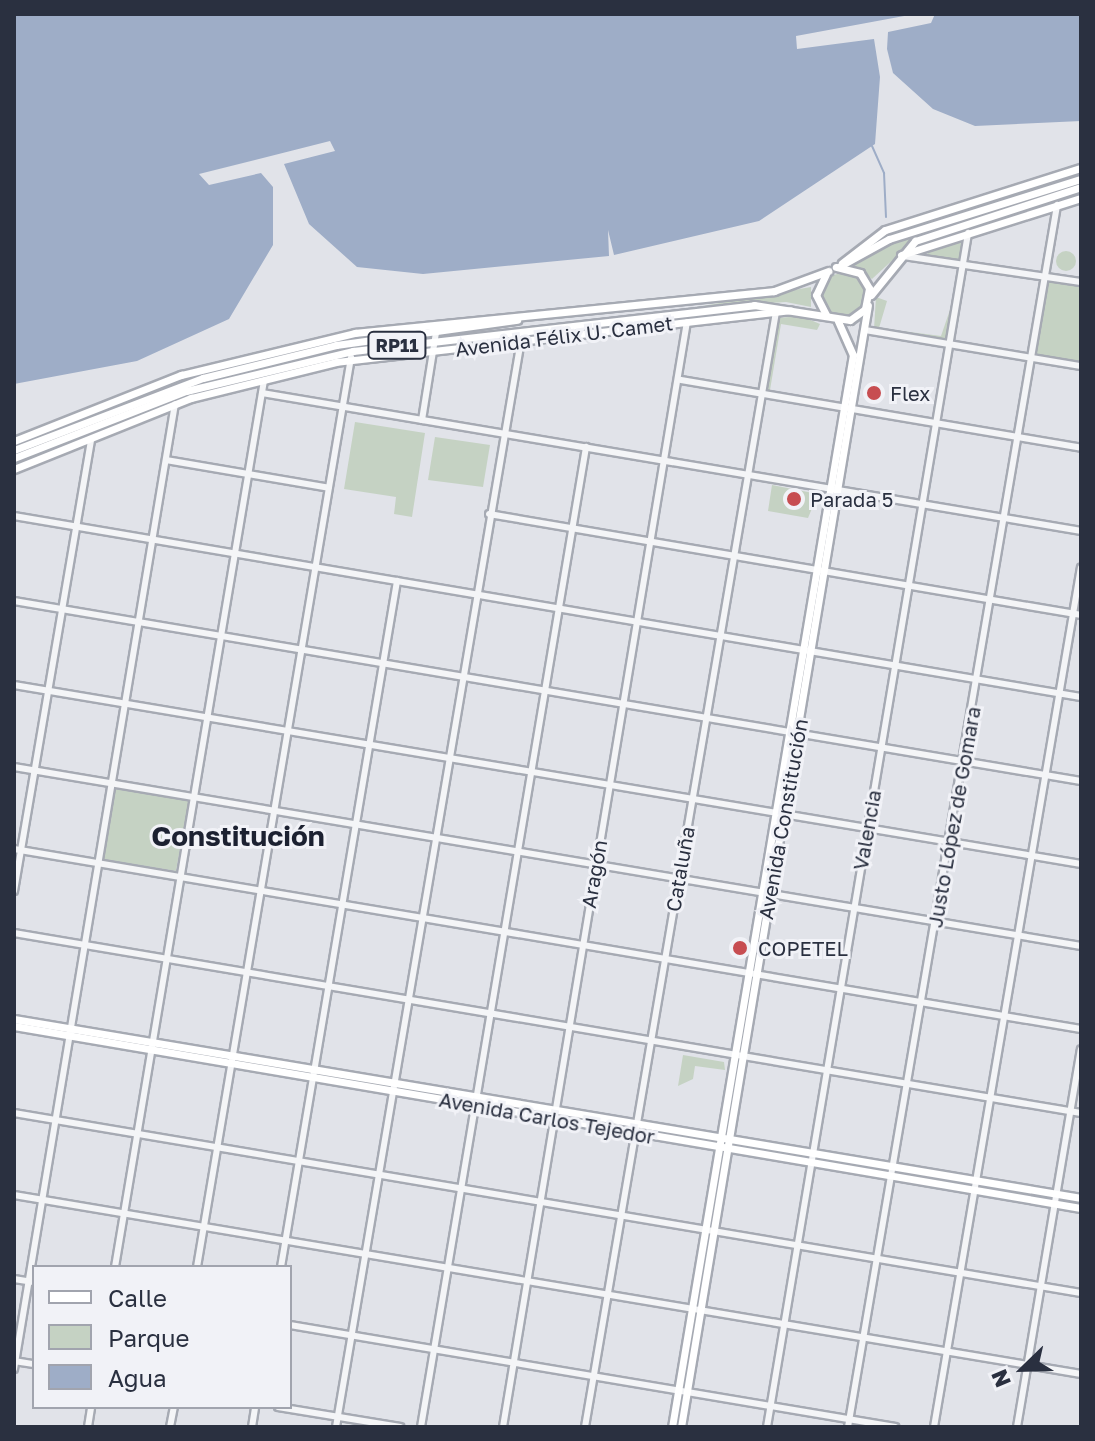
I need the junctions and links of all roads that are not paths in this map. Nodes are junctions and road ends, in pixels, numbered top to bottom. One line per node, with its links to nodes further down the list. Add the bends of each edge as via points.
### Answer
1 (1081, 168): 9 (main road, Avenida Félix U. Camet, via 885,230 852,249)
2 (1081, 179): 9 (main road, Avenida Félix U. Camet / RP11, via 895,237)
3 (1081, 187): 7 (main road, via 922,238)
4 (1079, 199): 5 (main road)
5 (1057, 205): 6 (main road); 10 (street, Justo López de Gomara)
6 (968, 233): 7 (main road); 8 (street, Valencia)
7 (899, 255): 8 (street); 12 (main road)
8 (963, 264): 10 (street); 22 (street, Valencia)
9 (835, 268): 12 (main road, via 863,276); 15 (main road, via 816,295); 19 (main road, Avenida Félix U. Camet / RP11, via 774,291)
10 (1046, 276): 11 (street); 24 (street, Justo López de Gomara)
11 (1081, 282)
12 (869, 300): 16 (main road, via 855,318); 18 (main road, Avenida Constitución)
13 (796, 309): 14 (main road, Avenida Félix U. Camet); 15 (main road, Avenida Félix U. Camet / RP11); 19 (main road, Avenida Félix U. Camet / RP11, via 754,305)
14 (776, 312): 17 (main road, Avenida Félix U. Camet); 30 (street, Cataluña)
15 (828, 317): 16 (main road, RP11)
16 (838, 321): 33 (main road, Avenida Constitución, via 853,347)
17 (687, 322): 20 (main road, Avenida Félix U. Camet); 28 (street, Aragón)
18 (865, 330): 22 (street); 33 (main road, Avenida Constitución)
19 (436, 332): 21 (main road, Avenida Félix U. Camet / RP11); 23 (street)
20 (521, 340): 23 (main road, Avenida Félix U. Camet); 36 (street)
21 (354, 342): 25 (street); 38 (main road, Avenida Félix U. Camet, via 181,375); 42 (main road, Avenida Félix U. Camet / RP11, via 183,384); 43 (main road, Avenida Félix U. Camet / RP11, via 186,391)
22 (949, 345): 24 (street); 35 (street, Valencia)
23 (435, 350): 25 (main road, Avenida Félix U. Camet); 34 (street)
24 (1032, 358): 26 (street); 37 (street, Justo López de Gomara)
25 (351, 360): 27 (main road, Avenida Félix U. Camet); 32 (street)
26 (1081, 366)
27 (264, 380): 29 (street); 31 (main road, Avenida Félix U. Camet)
28 (681, 380): 30 (street); 45 (street, Aragón)
29 (262, 393): 32 (street); 47 (street)
30 (761, 396): 33 (street); 48 (street, Cataluña)
31 (175, 404): 39 (main road, Avenida Félix U. Camet); 44 (street)
32 (342, 407): 34 (street); 49 (street)
33 (847, 411): 35 (street); 50 (main road, Avenida Constitución)
34 (422, 420): 36 (street)
35 (936, 424): 37 (street); 51 (street, Valencia)
36 (504, 434): 40 (street); 52 (street)
37 (1019, 438): 41 (street); 54 (street, Justo López de Gomara)
38 (14, 441)
39 (91, 442): 46 (main road, Avenida Félix U. Camet); 55 (street)
40 (586, 447): 45 (street); 56 (street)
41 (1081, 448)
42 (14, 450)
43 (14, 458)
44 (166, 460): 47 (street); 58 (street)
45 (667, 463): 48 (street); 59 (street, Aragón)
46 (14, 469)
47 (250, 474): 49 (street); 60 (street)
48 (747, 477): 50 (street); 61 (street, Cataluña)
49 (329, 488): 63 (street)
50 (834, 490): 51 (street); 64 (main road, Avenida Constitución)
51 (922, 504): 54 (street); 66 (street, Valencia)
52 (489, 514): 56 (street); 67 (street)
53 (14, 516): 55 (street)
54 (1005, 518): 57 (street); 68 (street, Justo López de Gomara)
55 (76, 526): 58 (street); 70 (street)
56 (572, 530): 59 (street); 71 (street)
57 (1081, 531)
58 (153, 539): 60 (street); 73 (street)
59 (653, 543): 61 (street); 74 (street, Aragón)
60 (234, 555): 63 (street); 75 (street)
61 (734, 557): 64 (street); 76 (street, Cataluña)
62 (1081, 567): 72 (street)
63 (314, 568): 65 (street); 77 (street)
64 (820, 571): 66 (street); 78 (main road, Avenida Constitución)
65 (397, 581): 67 (street); 79 (street)
66 (908, 586): 68 (street); 80 (street, Valencia)
67 (477, 595): 71 (street); 81 (street)
68 (991, 600): 72 (street); 82 (street, Justo López de Gomara)
69 (14, 601): 70 (street)
70 (62, 609): 73 (street); 84 (street)
71 (558, 611): 74 (street); 85 (street)
72 (1077, 614): 86 (street)
73 (139, 622): 75 (street); 88 (street)
74 (640, 623): 76 (street); 89 (street, Aragón)
75 (222, 634): 77 (street); 90 (street)
76 (719, 636): 78 (street); 91 (street, Cataluña)
77 (301, 649): 79 (street); 92 (street)
78 (807, 653): 80 (street); 93 (main road, Avenida Constitución)
79 (382, 663): 81 (street); 94 (street)
80 (895, 666): 82 (street); 95 (street, Valencia)
81 (463, 678): 85 (street); 96 (street)
82 (978, 679): 86 (street); 97 (street, Justo López de Gomara)
83 (14, 685): 84 (street)
84 (48, 691): 88 (street); 99 (street)
85 (545, 691): 89 (street); 100 (street)
86 (1060, 693): 87 (street); 101 (street)
87 (1081, 697)
88 (125, 704): 90 (street); 103 (street)
89 (624, 705): 91 (street); 104 (street, Aragón)
90 (208, 718): 92 (street); 105 (street)
91 (705, 718): 93 (street); 106 (street, Cataluña)
92 (288, 731): 94 (street); 107 (street)
93 (793, 734): 95 (street); 108 (main road, Avenida Constitución)
94 (369, 745): 96 (street); 109 (street)
95 (881, 747): 97 (street); 110 (street, Valencia)
96 (450, 759): 100 (street); 111 (street)
97 (964, 761): 101 (street); 112 (street, Justo López de Gomara)
98 (14, 767): 99 (street)
99 (35, 770): 103 (street); 113 (street)
100 (532, 771): 104 (street); 114 (street)
101 (1046, 775): 102 (street); 115 (street)
102 (1081, 781)
103 (112, 783): 105 (street); 116 (street)
104 (609, 786): 106 (street); 118 (street, Aragón)
105 (195, 797): 107 (street); 119 (street)
106 (692, 798): 108 (street); 120 (street, Cataluña)
107 (273, 811): 109 (street); 122 (street)
108 (780, 814): 110 (street); 123 (main road, Avenida Constitución)
109 (356, 824): 111 (street); 124 (street)
110 (868, 829): 112 (street); 125 (street, Valencia)
111 (436, 839): 114 (street); 126 (street)
112 (950, 842): 115 (street); 127 (street, Justo López de Gomara)
113 (18, 849): 116 (street); 121 (street)
114 (517, 853): 118 (street); 128 (street)
115 (1032, 856): 117 (street); 130 (street)
116 (99, 863): 119 (street); 131 (street)
117 (1081, 864)
118 (596, 866): 120 (street); 132 (street, Aragón)
119 (181, 877): 122 (street); 134 (street)
120 (676, 878): 123 (street); 135 (street, Cataluña)
121 (14, 891)
122 (259, 892): 124 (street); 136 (street)
123 (766, 896): 125 (street); 137 (main road, Avenida Constitución)
124 (341, 904): 126 (street); 138 (street)
125 (854, 909): 127 (street); 139 (street, Valencia)
126 (422, 918): 128 (street); 140 (street)
127 (937, 922): 130 (street); 141 (street, Justo López de Gomara)
128 (503, 932): 132 (street); 142 (street)
129 (14, 933): 131 (street)
130 (1019, 936): 133 (street); 143 (street)
131 (85, 945): 134 (street); 148 (street)
132 (582, 946): 135 (street); 146 (street, Aragón)
133 (1081, 946)
134 (167, 959): 136 (street); 150 (street)
135 (664, 960): 137 (street); 149 (street, Cataluña)
136 (247, 972): 138 (street); 153 (street)
137 (753, 975): 139 (street); 152 (main road, Avenida Constitución)
138 (328, 986): 140 (street); 155 (street)
139 (841, 988): 141 (street); 154 (street, Valencia)
140 (409, 999): 142 (street); 157 (street)
141 (923, 1002): 143 (street); 156 (street, Justo López de Gomara)
142 (490, 1014): 146 (street); 159 (street)
143 (1005, 1016): 147 (street); 158 (street)
144 (14, 1019): 148 (main road, Avenida Carlos Tejedor)
145 (14, 1026): 148 (main road, Avenida Carlos Tejedor)
146 (571, 1027): 149 (street); 160 (street, Aragón)
147 (1081, 1029)
148 (70, 1032): 150 (main road, Avenida Carlos Tejedor); 165 (street)
149 (650, 1040): 152 (street); 166 (street, Cataluña)
150 (153, 1046): 153 (main road, Avenida Carlos Tejedor); 168 (street)
151 (1081, 1049): 161 (street)
152 (739, 1057): 154 (street); 169 (main road, Avenida Constitución)
153 (234, 1060): 155 (main road, Avenida Carlos Tejedor); 170 (street)
154 (827, 1070): 156 (street); 172 (street, Valencia)
155 (314, 1074): 157 (main road, Avenida Carlos Tejedor); 173 (street)
156 (909, 1084): 158 (street); 175 (street, Justo López de Gomara)
157 (395, 1087): 159 (main road, Avenida Carlos Tejedor); 176 (street)
158 (992, 1098): 161 (street); 178 (street)
159 (475, 1101): 160 (main road, Avenida Carlos Tejedor); 164 (main road, Avenida Carlos Tejedor); 179 (street)
160 (554, 1109): 164 (street, Aragón); 166 (main road, Avenida Carlos Tejedor)
161 (1070, 1111): 163 (street); 181 (street)
162 (14, 1113): 165 (street)
163 (1081, 1113)
164 (556, 1119): 167 (main road, Avenida Carlos Tejedor); 185 (street, Aragón)
165 (56, 1120): 168 (street); 184 (street)
166 (637, 1123): 167 (street, Cataluña); 169 (main road, Avenida Carlos Tejedor)
167 (636, 1133): 171 (main road, Avenida Carlos Tejedor); 189 (street, Cataluña)
168 (138, 1134): 170 (street); 188 (street)
169 (725, 1138): 171 (main road, Avenida Constitución); 172 (main road, Avenida Carlos Tejedor)
170 (219, 1148): 173 (street); 190 (street)
171 (724, 1148): 174 (main road, Avenida Carlos Tejedor); 191 (main road, Avenida Constitución)
172 (813, 1152): 174 (street, Valencia); 175 (main road, Avenida Carlos Tejedor)
173 (298, 1161): 176 (street); 192 (street)
174 (811, 1163): 177 (main road, Avenida Carlos Tejedor); 193 (street, Valencia)
175 (893, 1166): 177 (street, Justo López de Gomara); 178 (main road, Avenida Carlos Tejedor)
176 (379, 1175): 179 (street); 194 (street)
177 (891, 1176): 180 (main road, Avenida Carlos Tejedor); 195 (street, Justo López de Gomara)
178 (976, 1180): 180 (street); 181 (main road, Avenida Carlos Tejedor)
179 (460, 1189): 185 (street); 200 (street)
180 (974, 1190): 186 (main road, Avenida Carlos Tejedor); 201 (street)
181 (1057, 1193): 183 (main road, Avenida Carlos Tejedor); 186 (street)
182 (14, 1195): 184 (street)
183 (1081, 1198)
184 (42, 1199): 188 (street); 196 (street)
185 (538, 1201): 189 (street); 204 (street, Aragón)
186 (1055, 1203): 187 (main road, Avenida Carlos Tejedor); 205 (street)
187 (1081, 1208)
188 (124, 1215): 190 (street); 197 (street)
189 (620, 1217): 191 (street); 207 (street, Cataluña)
190 (203, 1226): 192 (street); 198 (street)
191 (709, 1231): 193 (street); 208 (main road, Avenida Constitución)
192 (283, 1240): 194 (street); 199 (street)
193 (797, 1245): 195 (street); 209 (street, Valencia)
194 (366, 1254): 200 (street); 211 (street)
195 (877, 1259): 201 (street); 212 (street, Justo López de Gomara)
196 (33, 1265)
197 (115, 1265)
198 (197, 1265)
199 (281, 1265)
200 (447, 1268): 204 (street); 213 (street)
201 (960, 1273): 205 (street); 214 (street)
202 (14, 1279): 203 (street)
203 (31, 1282): 216 (street)
204 (526, 1282): 207 (street); 215 (street, Aragón)
205 (1041, 1287): 206 (street); 217 (street)
206 (1081, 1293)
207 (606, 1296): 208 (street); 219 (street, Cataluña)
208 (696, 1312): 209 (street); 220 (main road, Avenida Constitución)
209 (784, 1323): 212 (street); 221 (street, Valencia)
210 (292, 1325): 211 (street)
211 (350, 1335): 213 (street); 223 (street)
212 (864, 1337): 214 (street); 224 (street, Justo López de Gomara)
213 (434, 1349): 215 (street); 227 (street)
214 (947, 1351): 217 (street); 234 (street)
215 (514, 1363): 219 (street); 228 (street, Aragón)
216 (14, 1364)
217 (1028, 1365): 218 (street); 235 (street)
218 (1081, 1374)
219 (593, 1376): 220 (street); 229 (street, Cataluña)
220 (682, 1391): 221 (street); 230 (main road, Avenida Constitución); 231 (main road, Avenida Constitución)
221 (770, 1406): 224 (street); 232 (street, Valencia)
222 (290, 1409): 223 (street)
223 (338, 1417): 225 (street); 226 (street)
224 (849, 1423): 233 (street)
225 (336, 1427)
226 (400, 1427)
227 (421, 1427)
228 (503, 1427)
229 (585, 1427)
230 (672, 1427)
231 (681, 1427)
232 (767, 1427)
233 (895, 1427)
234 (934, 1427)
235 (1017, 1427)

